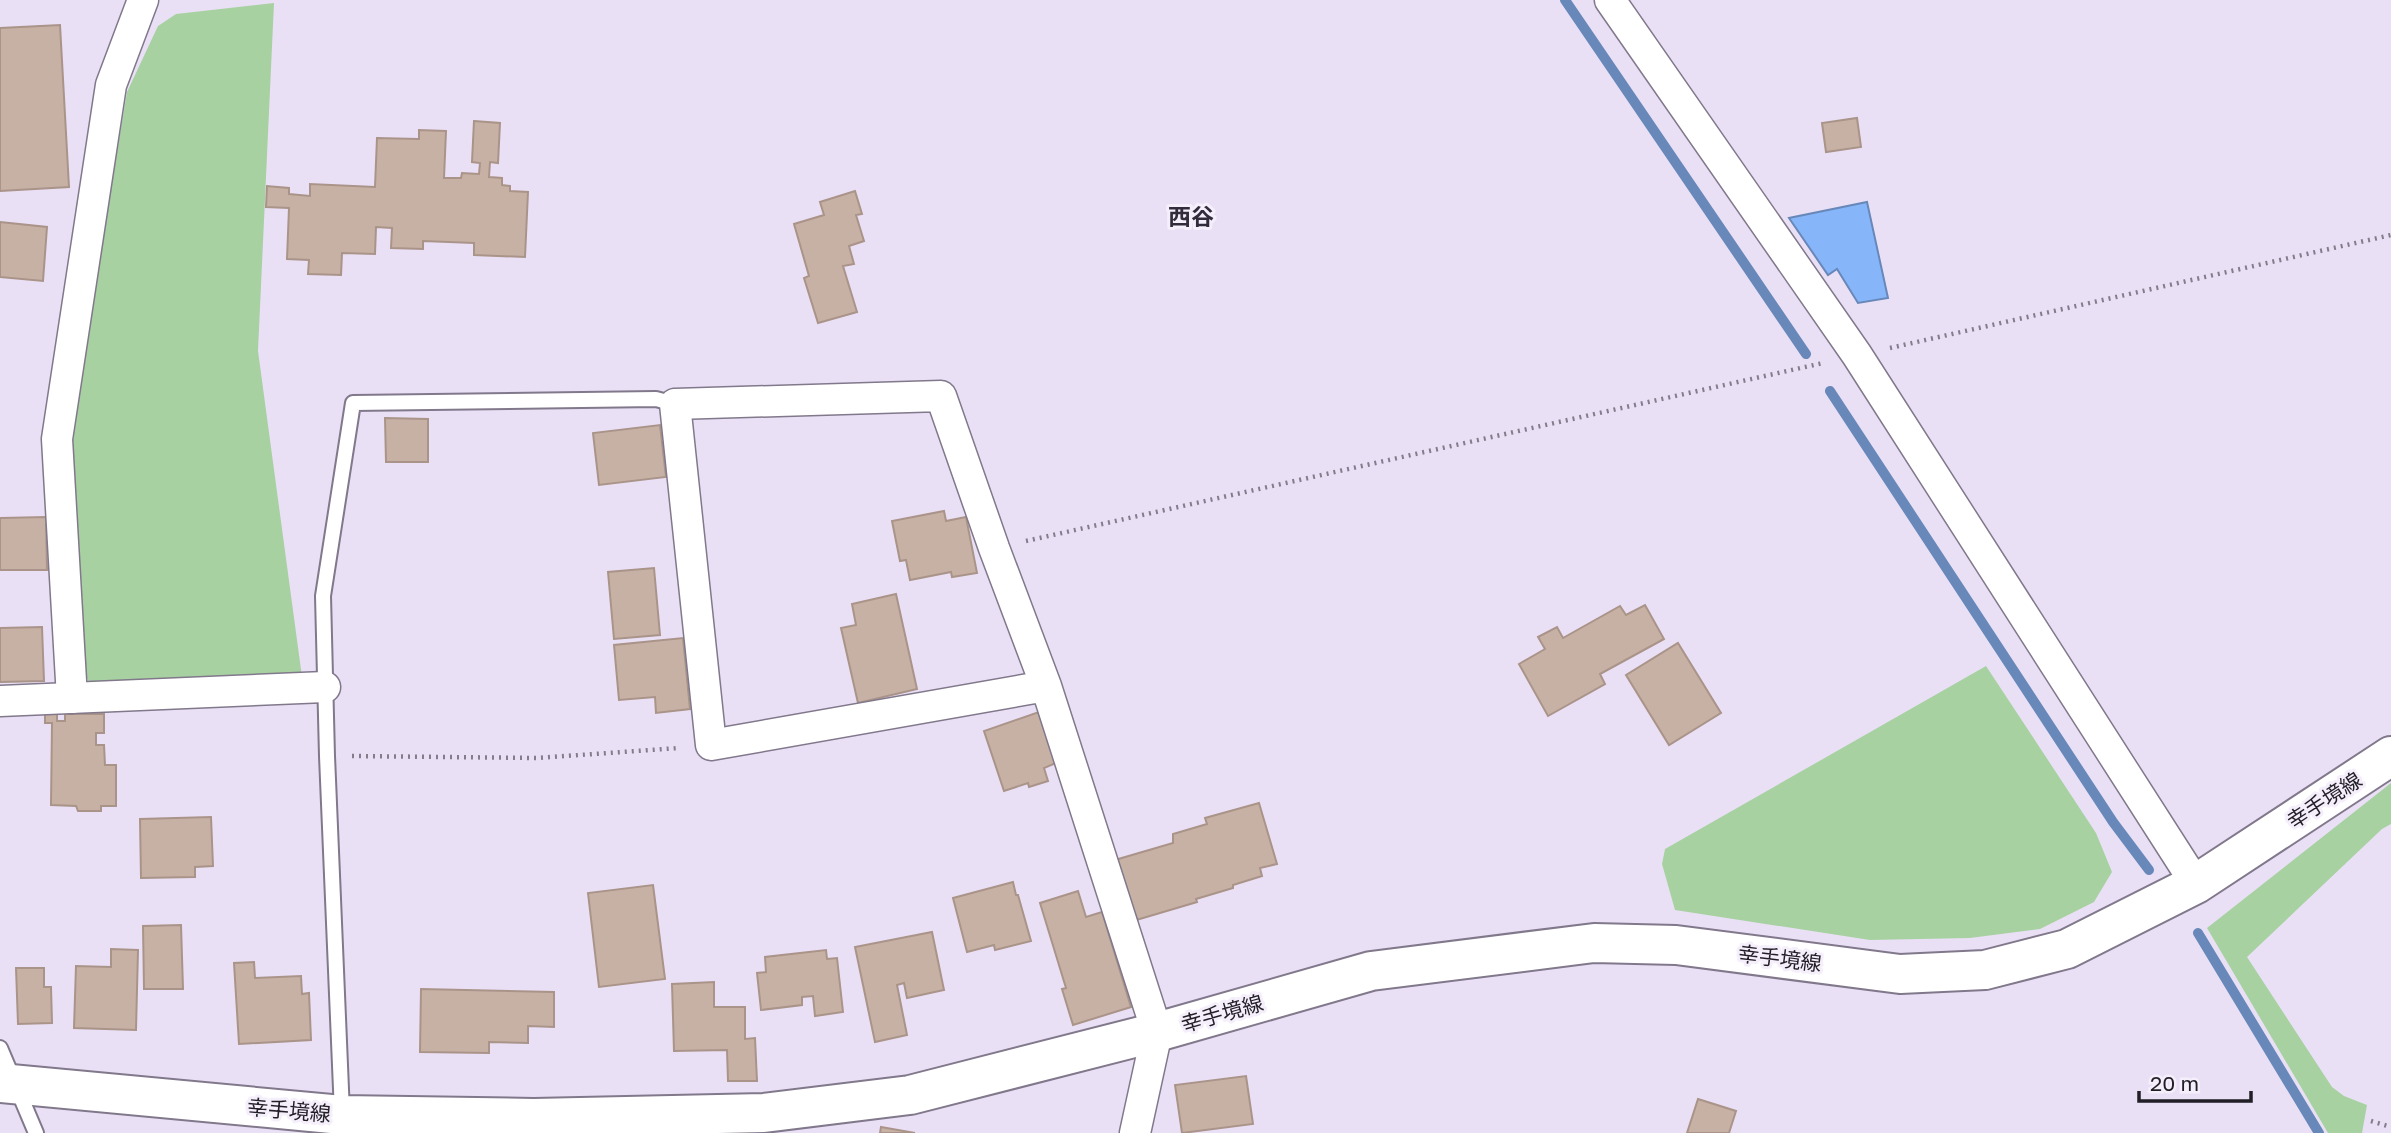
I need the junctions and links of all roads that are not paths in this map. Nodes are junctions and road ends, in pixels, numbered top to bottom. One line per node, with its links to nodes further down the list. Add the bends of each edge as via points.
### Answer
1 (143, 0): 6 (street, via 111,85 57,439)
2 (1610, 0): 9 (street, via 1857,355)
3 (675, 404): 4 (street, via 941,397); 4 (street, via 711,746); 5 (lane, via 656,399 353,403 323,596)
4 (1046, 686): 10 (street)
5 (325, 687): 6 (street); 13 (lane)
6 (72, 698): 7 (street)
7 (0, 701)
8 (2391, 756): 9 (main road, 幸手境線)
9 (2196, 884): 10 (main road, 幸手境線, via 2067,950 1985,970 1900,974 1676,945 1594,943 1371,971)
10 (1157, 1032): 14 (main road, 幸手境線, via 910,1095 764,1113); 16 (street)
11 (0, 1048): 12 (lane)
12 (9, 1084): 13 (main road, 幸手境線); 15 (lane)
13 (342, 1115): 14 (main road, 幸手境線)
14 (533, 1125)
15 (36, 1133)
16 (1135, 1133)

